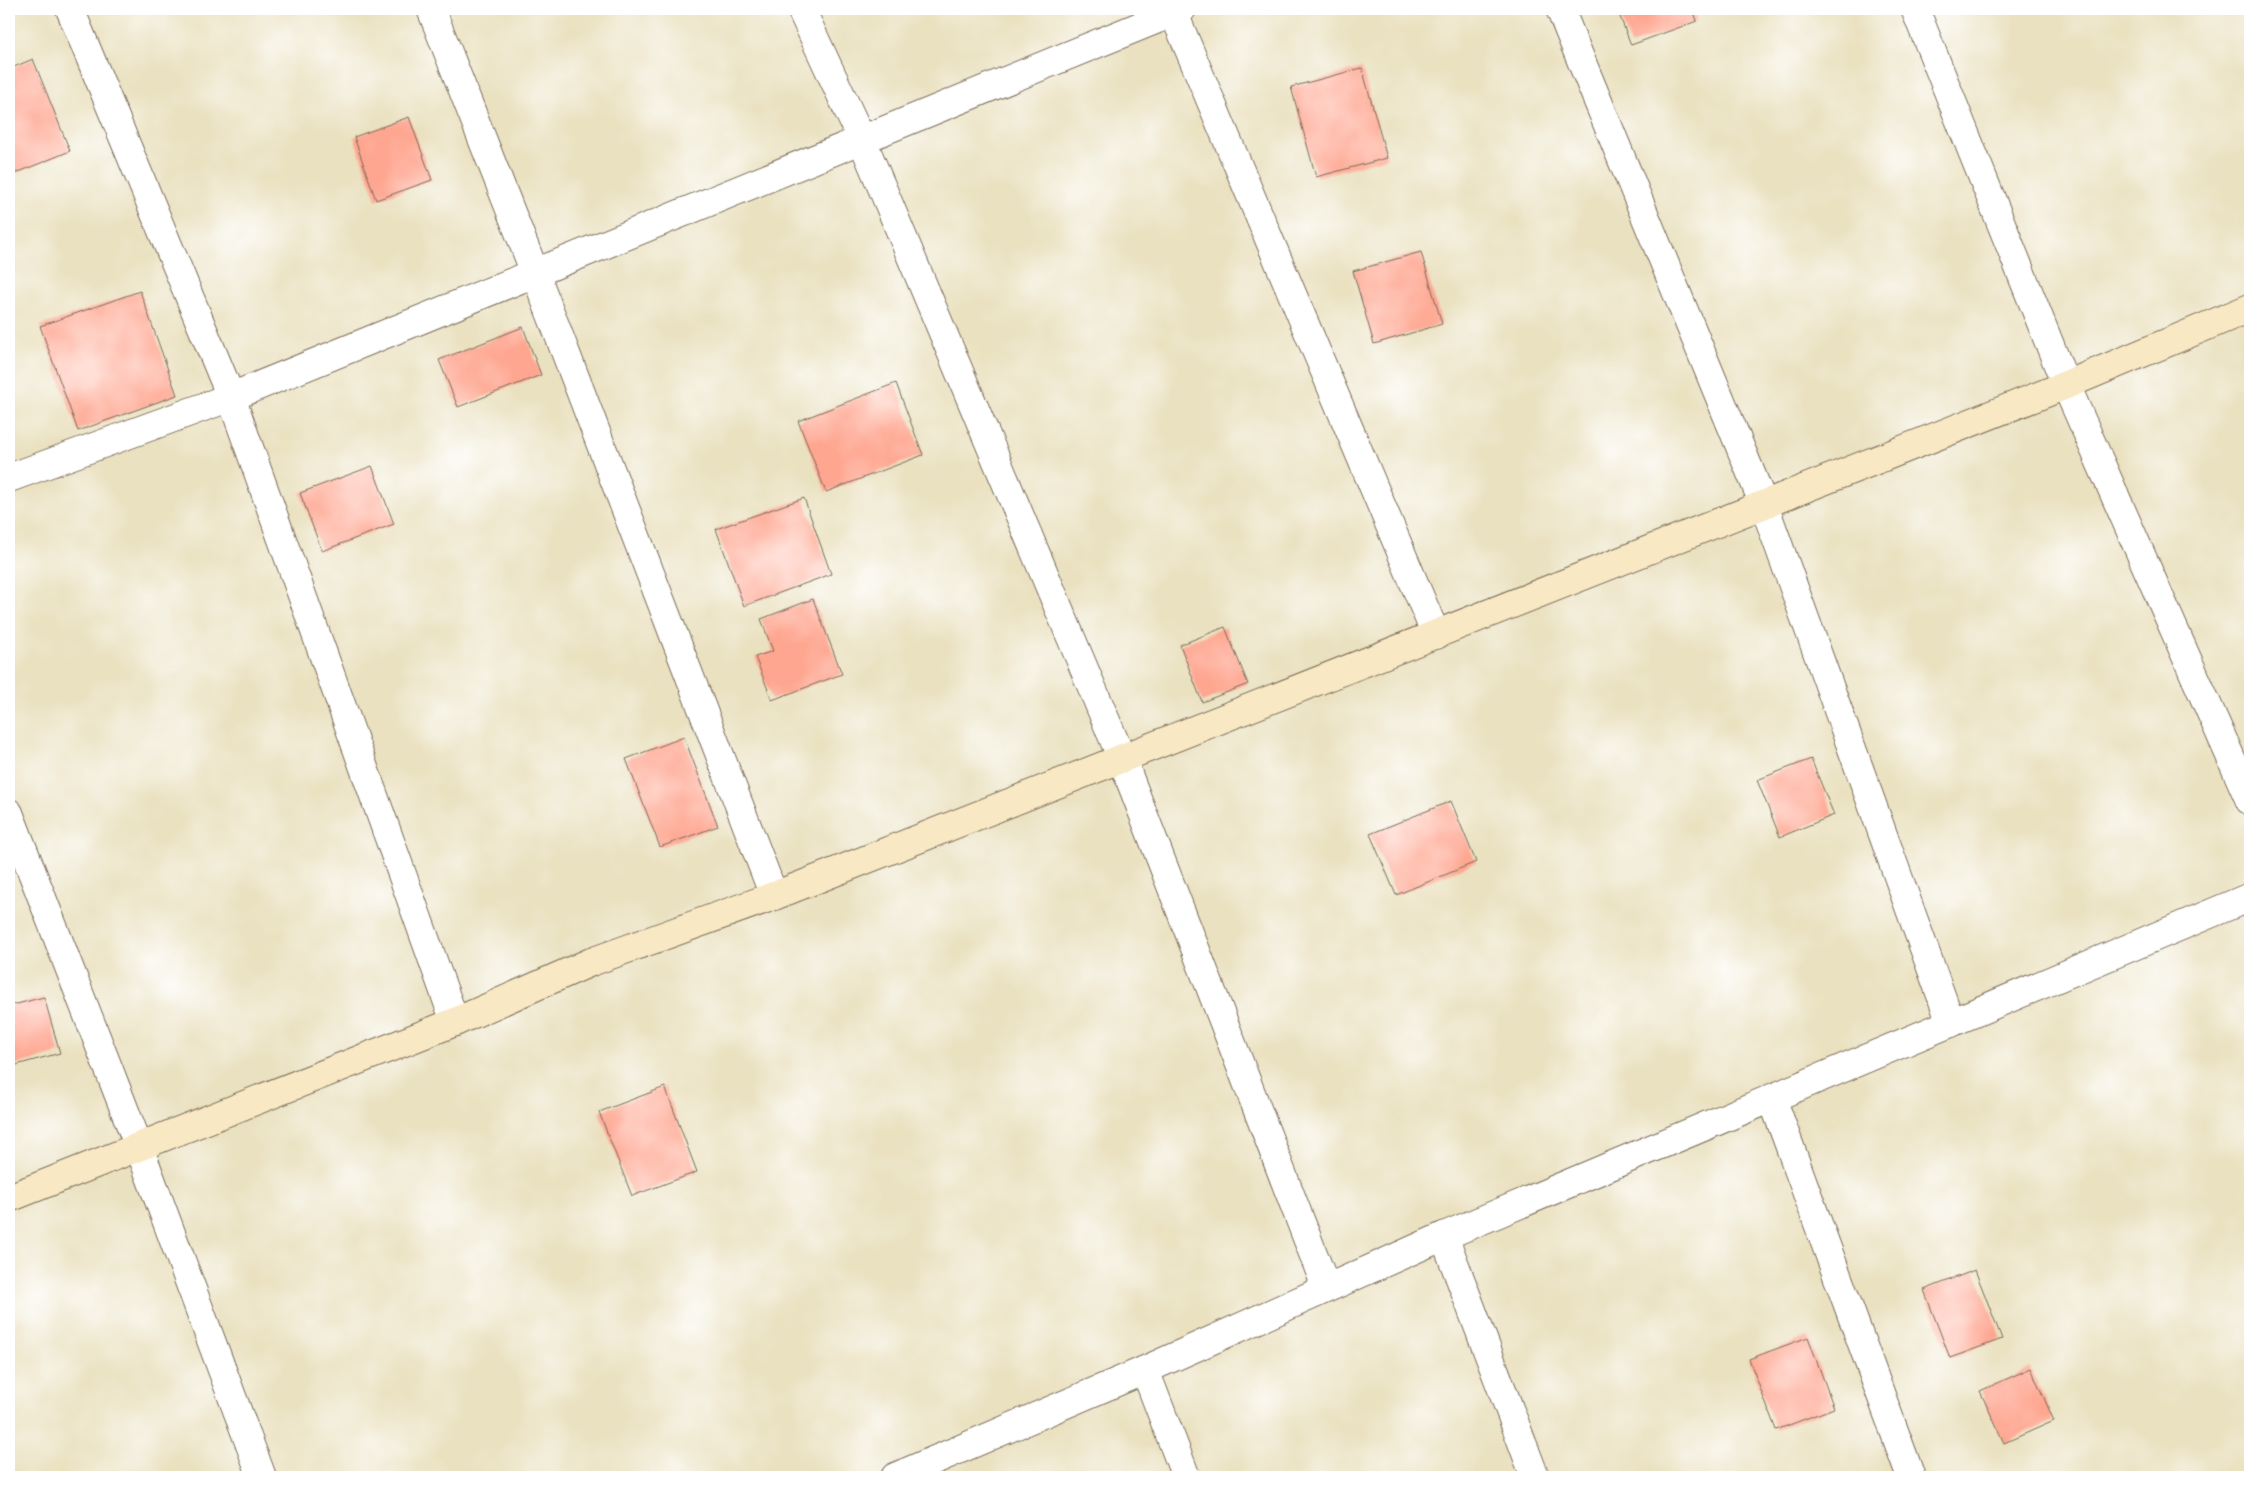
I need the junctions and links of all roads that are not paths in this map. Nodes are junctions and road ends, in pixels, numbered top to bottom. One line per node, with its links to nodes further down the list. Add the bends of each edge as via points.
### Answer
1 (70, 9): 11 (street)
2 (431, 9): 8 (street)
3 (802, 9): 7 (street)
4 (1560, 9): 13 (street)
5 (1915, 9): 10 (street)
6 (1176, 10): 7 (street); 14 (street)
7 (862, 140): 8 (street); 15 (street)
8 (535, 273): 11 (street); 18 (street)
9 (2250, 308): 10 (street)
10 (2066, 385): 13 (street); 16 (street)
11 (231, 397): 12 (street); 20 (street)
12 (9, 478)
13 (1764, 505): 14 (street); 21 (street)
14 (1436, 635): 15 (street)
15 (1122, 759): 18 (street); 26 (street)
16 (2250, 801)
17 (9, 813): 23 (street)
18 (774, 896): 20 (street, via 591,962)
19 (2250, 897): 21 (street)
20 (456, 1022): 23 (street)
21 (1951, 1023): 22 (street)
22 (1772, 1098): 25 (street); 32 (street)
23 (139, 1147): 24 (street); 28 (street)
24 (9, 1198)
25 (1444, 1236): 26 (street); 31 (street)
26 (1326, 1287): 27 (street)
27 (1145, 1370): 29 (street); 30 (street)
28 (262, 1477)
29 (895, 1477)
30 (1186, 1477)
31 (1535, 1477)
32 (1911, 1477)

